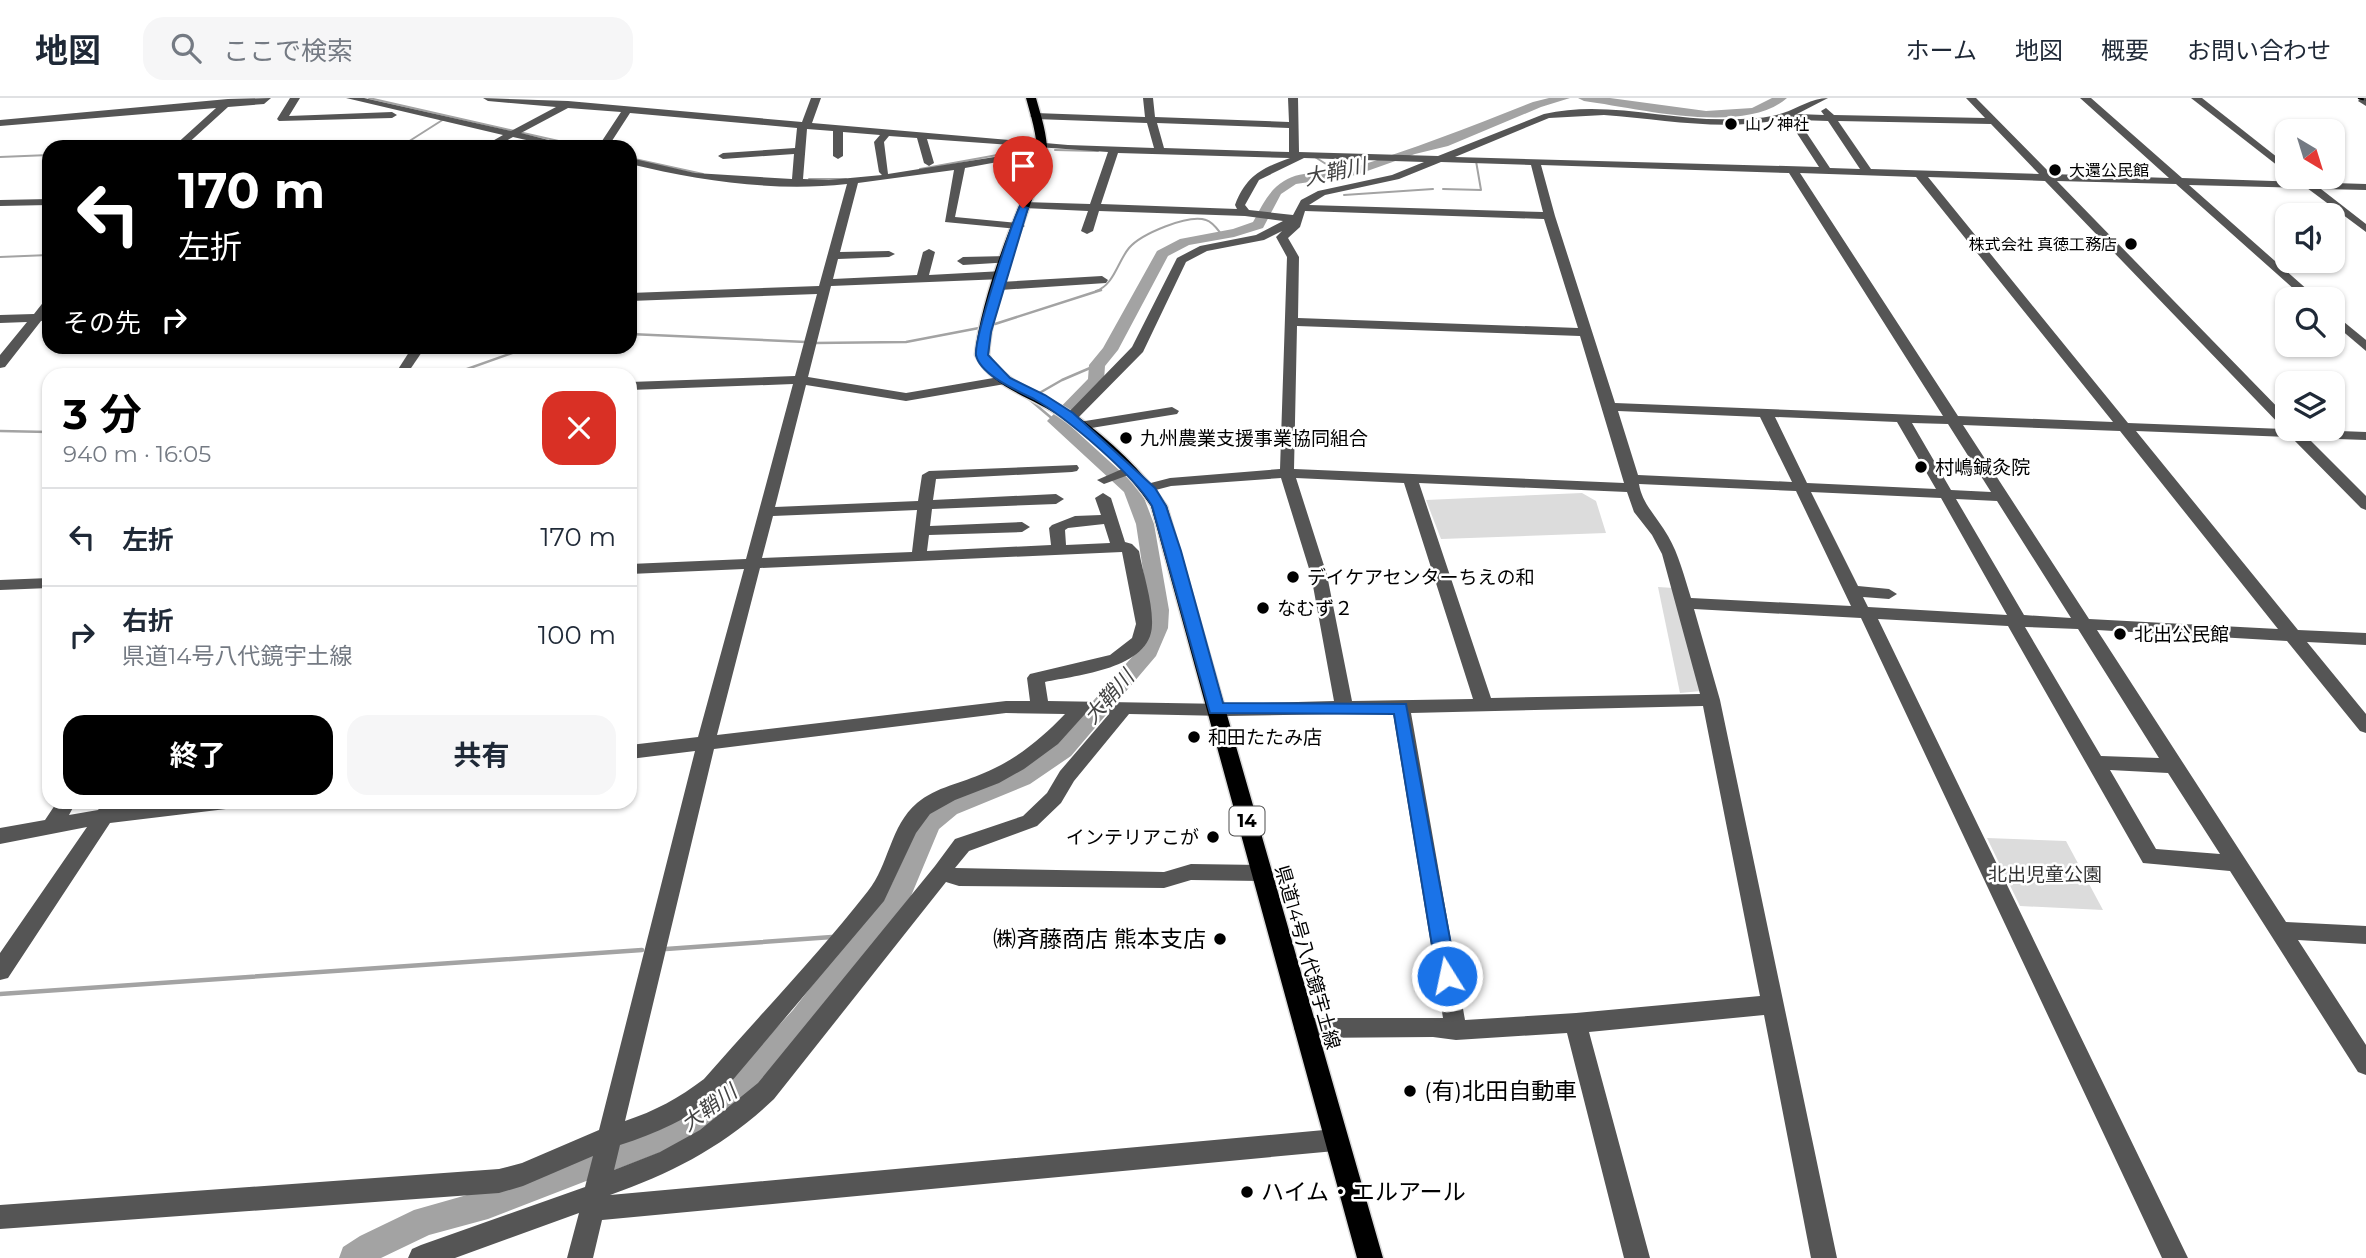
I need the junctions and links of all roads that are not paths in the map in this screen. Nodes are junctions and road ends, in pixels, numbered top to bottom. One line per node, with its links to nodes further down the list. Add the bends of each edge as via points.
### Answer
1 (351, 98): 13 (street)
2 (488, 98): 16 (street)
3 (816, 98): 27 (street)
4 (1031, 98): 20 (main road, 県道14号八代鏡宇土線 / 14)
5 (1147, 98): 23 (street)
6 (1293, 98): 28 (street)
7 (1971, 98): 24 (street)
8 (2085, 98): 60 (street)
9 (2196, 98): 47 (street)
10 (1820, 99): 21 (street); 22 (street)
11 (229, 101): 12 (street); 25 (street); 35 (street)
12 (284, 101): 19 (street, via 282,119)
13 (364, 101): 17 (street); 31 (street)
14 (587, 102): 15 (street); 16 (street)
15 (615, 103): 18 (street)
16 (568, 104): 31 (street)
17 (341, 105)
18 (627, 110): 27 (street); 38 (street)
19 (392, 115)
20 (1035, 116): 33 (street); 39 (main road, 県道14号八代鏡宇土線 / 14)
21 (1787, 116): 22 (street); 46 (street, via 1692,122 1612,111 1569,111); 52 (street)
22 (1830, 117): 24 (street); 55 (street)
23 (1150, 119): 28 (street); 33 (street); 40 (street)
24 (1994, 121): 57 (street)
25 (13, 122): 26 (street); 30 (street)
26 (0, 123)
27 (804, 125): 29 (street); 41 (street)
28 (1293, 125): 43 (street)
29 (838, 128): 32 (street); 45 (street)
30 (0, 131)
31 (517, 131): 36 (street); 37 (street)
32 (887, 132): 34 (street); 54 (street, via 880,142)
33 (1081, 133): 39 (street); 42 (street)
34 (921, 135): 39 (street); 50 (street)
35 (186, 140)
36 (500, 140)
37 (547, 140)
38 (608, 140)
39 (1042, 148): 51 (street); 67 (main road, 県道14号八代鏡宇土線 / 14, via 1041,168)
40 (1160, 150): 42 (street); 43 (street)
41 (801, 151): 44 (street, via 756,158); 58 (street)
42 (1113, 151): 68 (street)
43 (1299, 154): 46 (street); 69 (street, via 1261,171 1247,185 1240,205)
44 (723, 156)
45 (838, 156)
46 (1435, 159): 48 (street); 70 (street, via 1385,180 1322,193 1305,202)
47 (2275, 161)
48 (1536, 162): 53 (street); 71 (street)
49 (637, 163): 58 (street, via 695,176)
50 (929, 163)
51 (960, 164): 59 (street); 72 (street, via 948,220)
52 (1826, 170): 53 (street); 55 (street)
53 (1793, 171): 105 (street)
54 (884, 172)
55 (1868, 172): 56 (street)
56 (1920, 174): 57 (street); 106 (street)
57 (2048, 178): 60 (street); 101 (street)
58 (798, 179): 59 (street)
59 (853, 181): 78 (street)
60 (2180, 182): 61 (street); 85 (street)
61 (2275, 185)
62 (2345, 187): 63 (street)
63 (2366, 187)
64 (2314, 189): 73 (street)
65 (42, 202): 66 (street)
66 (0, 203)
67 (1024, 205): 68 (street); 72 (main road, 県道14号八代鏡宇土線 / 14)
68 (1094, 208): 69 (street); 74 (street)
69 (1249, 213): 70 (street)
70 (1293, 216): 71 (street); 75 (street); 97 (street, via 1279,230 1261,238 1194,251 1181,260 1138,349)
71 (1549, 216): 92 (street)
72 (1019, 226): 79 (main road, 県道14号八代鏡宇土線 / 14)
73 (2366, 229)
74 (1087, 231)
75 (1282, 237): 90 (street, via 1293,257); 97 (street, via 1191,260 1147,348)
76 (929, 252): 81 (street)
77 (889, 254): 78 (street)
78 (833, 256): 84 (street)
79 (1008, 260): 80 (street); 83 (main road, 県道14号八代鏡宇土線 / 14)
80 (963, 261)
81 (922, 279): 83 (street); 84 (street)
82 (1102, 280): 83 (street)
83 (1002, 281): 96 (main road, 県道14号八代鏡宇土線 / 14, via 982,355)
84 (825, 287): 86 (street); 95 (street)
85 (2298, 287)
86 (637, 297)
87 (42, 317): 88 (street)
88 (0, 318)
89 (42, 318): 94 (street)
90 (1290, 322): 92 (street); 114 (street)
91 (2345, 328): 93 (street)
92 (1584, 332): 99 (street)
93 (2366, 347)
94 (0, 364)
95 (799, 380): 96 (street, via 906,397); 98 (street); 127 (street)
96 (1005, 380): 103 (main road, 県道14号八代鏡宇土線 / 14)
97 (1107, 383): 103 (street)
98 (637, 386)
99 (1609, 407): 102 (street); 117 (street)
100 (1172, 411): 103 (street)
101 (2275, 412)
102 (1766, 414): 104 (street); 119 (street)
103 (1069, 417): 113 (main road, 県道14号八代鏡宇土線 / 14)
104 (1903, 420): 105 (street); 120 (street)
105 (1953, 422): 106 (street); 121 (street)
106 (2121, 426): 107 (street); 145 (street)
107 (2275, 429)
108 (2345, 434): 109 (street)
109 (2366, 436)
110 (2303, 441): 126 (street)
111 (1072, 468): 112 (street)
112 (1023, 471): 124 (street); 125 (street, via 929,475)
113 (1126, 471): 115 (street); 118 (main road, 県道14号八代鏡宇土線 / 14)
114 (1287, 473): 116 (street); 118 (street, via 1170,482); 150 (street, via 1319,575)
115 (1104, 480)
116 (1411, 480): 117 (street); 148 (street)
117 (1631, 484): 119 (street); 141 (street, via 1642,512 1665,543)
118 (1148, 488): 154 (main road, 県道14号八代鏡宇土線 / 14, via 1159,506 1173,551)
119 (1802, 488): 120 (street); 139 (street)
120 (1947, 494): 121 (street); 143 (street)
121 (2003, 497): 144 (street)
122 (1102, 498): 128 (street)
123 (1056, 499): 124 (street)
124 (1023, 501): 125 (street); 129 (street)
125 (925, 505): 127 (street); 130 (street)
126 (2366, 505)
127 (766, 512): 135 (street)
128 (1110, 519): 131 (street); 132 (street, via 1060,524)
129 (1022, 527): 130 (street); 133 (street)
130 (922, 531): 134 (street)
131 (1119, 547): 132 (street); 149 (street, via 1131,551 1144,634 1126,655 1115,660 1036,678)
132 (1059, 549): 133 (street)
133 (1022, 551): 134 (street)
134 (919, 555): 135 (street)
135 (752, 563): 136 (street); 156 (street)
136 (637, 569)
137 (42, 583): 138 (street)
138 (0, 585)
139 (1853, 592): 140 (street); 142 (street)
140 (1889, 594)
141 (1684, 603): 142 (street); 147 (street)
142 (1864, 612): 143 (street); 184 (street)
143 (2015, 620): 144 (street); 158 (street)
144 (2083, 625): 145 (street); 159 (street)
145 (2292, 633): 146 (street); 155 (street)
146 (2366, 639)
147 (1711, 700): 148 (street); 170 (street)
148 (1484, 704): 153 (street)
149 (1040, 706): 151 (street); 156 (street)
150 (1344, 707): 153 (street); 154 (street)
151 (1084, 708): 152 (street); 176 (street, via 1030,758 923,810 913,821 887,879 712,1087 659,1121)
152 (1121, 708): 154 (street); 165 (street, via 1054,798 1030,821 962,845)
153 (1401, 708): 173 (street)
154 (1216, 709): 166 (main road, 県道14号八代鏡宇土線 / 14)
155 (2366, 726)
156 (706, 743): 157 (street); 176 (street)
157 (637, 751)
158 (2095, 763): 159 (street); 164 (street, via 2156,864)
159 (2175, 766): 164 (street)
160 (62, 809): 162 (street)
161 (109, 809): 162 (street); 169 (street)
162 (52, 825): 163 (street)
163 (0, 836)
164 (2236, 863): 167 (street)
165 (942, 872): 166 (street, via 959,878 1150,880 1191,872); 177 (street, via 741,1116 708,1140)
166 (1261, 873): 172 (main road, 県道14号八代鏡宇土線 / 14)
167 (2281, 930): 168 (street); 174 (street)
168 (2366, 935)
169 (0, 971)
170 (1772, 1005): 171 (street); 183 (street)
171 (1576, 1023): 173 (street); 182 (street)
172 (1305, 1028): 173 (street); 175 (main road, 県道14号八代鏡宇土線 / 14)
173 (1457, 1030)
174 (2366, 1065)
175 (1335, 1140): 177 (street); 181 (main road, 県道14号八代鏡宇土線 / 14)
176 (607, 1141): 177 (street); 178 (street, via 499,1181)
177 (596, 1193): 179 (street); 180 (street)
178 (0, 1217)
179 (421, 1258)
180 (580, 1258)
181 (1370, 1258)
182 (1637, 1258)
183 (1824, 1258)
184 (2175, 1258)

